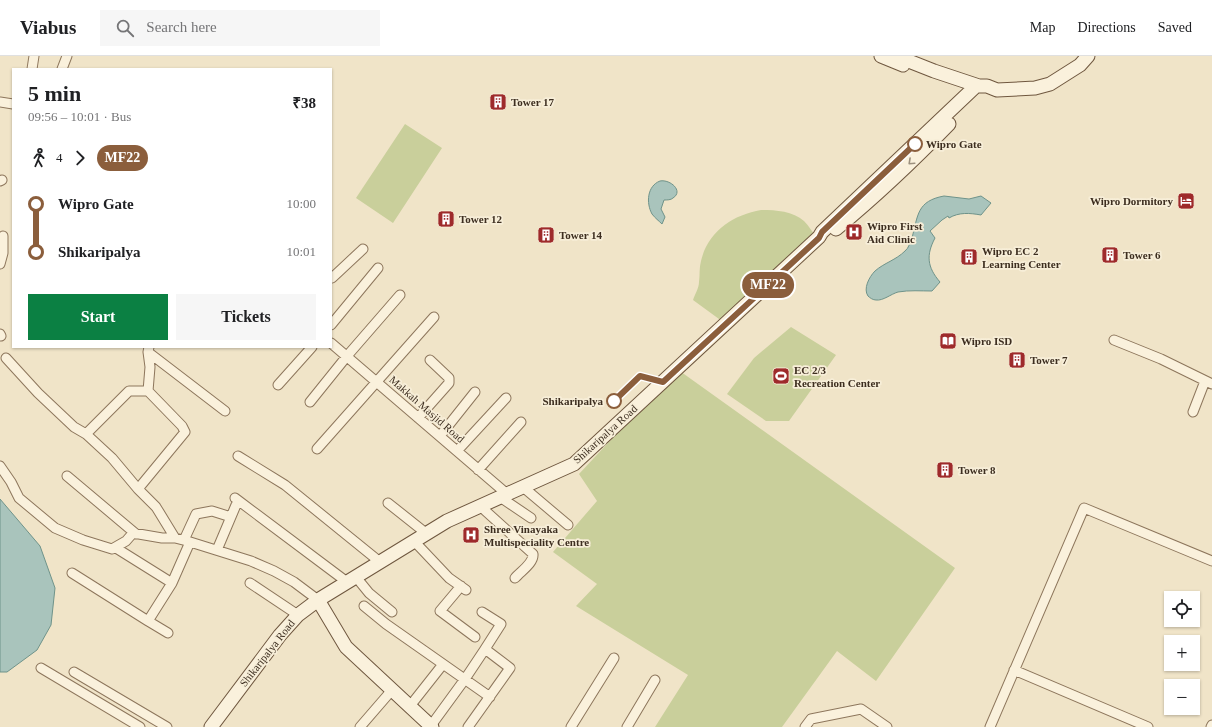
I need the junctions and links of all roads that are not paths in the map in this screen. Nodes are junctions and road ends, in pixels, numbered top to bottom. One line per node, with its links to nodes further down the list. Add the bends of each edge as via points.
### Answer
1 (34, 56): 6 (street)
2 (67, 56): 7 (street)
3 (881, 56): 8 (street)
4 (896, 56): 8 (street)
5 (1088, 56): 8 (street, via 1080,65 1050,84 1035,88 997,90 987,86)
6 (32, 68)
7 (62, 68)
8 (977, 89): 46 (street, Shikaripalya Road, via 921,153 827,237 819,238 574,464)
9 (0, 102): 10 (street)
10 (12, 104)
11 (2, 235): 12 (street); 14 (street, via 3,253)
12 (12, 236)
13 (363, 249): 16 (street)
14 (0, 264)
15 (378, 268): 19 (street)
16 (332, 278)
17 (400, 295): 24 (street)
18 (434, 317): 28 (street)
19 (332, 324)
20 (1114, 340): 27 (street)
21 (332, 344): 24 (street, Makkah Masjid Road)
22 (311, 348): 29 (street)
23 (149, 350): 30 (street); 34 (street)
24 (347, 356): 28 (street, Makkah Masjid Road); 33 (street)
25 (6, 358): 38 (street, via 74,427)
26 (430, 360): 36 (street, via 450,378 449,383)
27 (1209, 382): 35 (street)
28 (377, 383): 36 (street, Makkah Masjid Road); 40 (street)
29 (278, 385)
30 (148, 391): 38 (street, via 130,390); 47 (street, via 185,432)
31 (475, 392): 39 (street)
32 (506, 398): 41 (street)
33 (310, 402)
34 (225, 411)
35 (1193, 412)
36 (418, 418): 39 (street, Makkah Masjid Road)
37 (521, 422): 44 (street)
38 (86, 434): 47 (street, via 112,458)
39 (440, 436): 41 (street, Makkah Masjid Road)
40 (318, 449)
41 (457, 452): 44 (street, Makkah Masjid Road)
42 (238, 456): 61 (street, via 285,485)
43 (0, 466): 58 (street, via 19,498 55,528 112,550)
44 (478, 470): 48 (street, Makkah Masjid Road)
45 (66, 476): 54 (street)
46 (523, 487): 48 (street, Shikaripalya Road); 53 (street)
47 (138, 489): 56 (street, via 156,506)
48 (504, 496): 50 (street, Shikaripalya Road); 52 (street, Makkah Masjid Road)
49 (388, 503): 55 (street)
50 (480, 506): 55 (street, Shikaripalya Road, via 447,521); 63 (street, via 534,556)
51 (232, 516): 56 (street, via 212,511 196,514); 59 (street); 64 (street, via 236,502)
52 (531, 518)
53 (568, 525)
54 (136, 534): 56 (street); 58 (street)
55 (427, 534): 57 (street, Shikaripalya Road)
56 (183, 540): 59 (street); 65 (street)
57 (414, 541): 61 (street, Shikaripalya Road); 74 (street, via 463,588 440,611)
58 (116, 548): 65 (street)
59 (218, 550): 67 (street, via 274,571)
60 (1212, 561): 79 (street, via 1084,508)
61 (380, 562): 64 (street, Shikaripalya Road)
62 (72, 573): 72 (street)
63 (515, 578)
64 (352, 580): 67 (street, Shikaripalya Road); 69 (street)
65 (172, 583): 72 (street)
66 (250, 583): 71 (street)
67 (318, 600): 71 (street, Shikaripalya Road); 83 (street, via 346,647)
68 (364, 606): 81 (street)
69 (392, 612)
70 (482, 612): 75 (street, via 501,624)
71 (298, 615): 88 (street, Shikaripalya Road)
72 (148, 621): 73 (street)
73 (168, 633)
74 (475, 638)
75 (485, 649): 81 (street); 84 (street, via 510,668)
76 (614, 658): 92 (street)
77 (41, 668): 86 (street)
78 (440, 668): 85 (street)
79 (1014, 670): 96 (street); 97 (street)
80 (74, 672): 87 (street)
81 (465, 679): 84 (street); 90 (street)
82 (655, 680): 93 (street)
83 (392, 690): 85 (street); 89 (street)
84 (490, 697): 91 (street)
85 (410, 706): 90 (street)
86 (140, 727)
87 (167, 727)
88 (211, 727)
89 (360, 727)
90 (431, 727)
91 (468, 727)
92 (571, 727)
93 (627, 727)
94 (805, 727): 95 (street, via 811,719 861,709)
95 (887, 727)
96 (990, 727)
97 (1148, 727)

